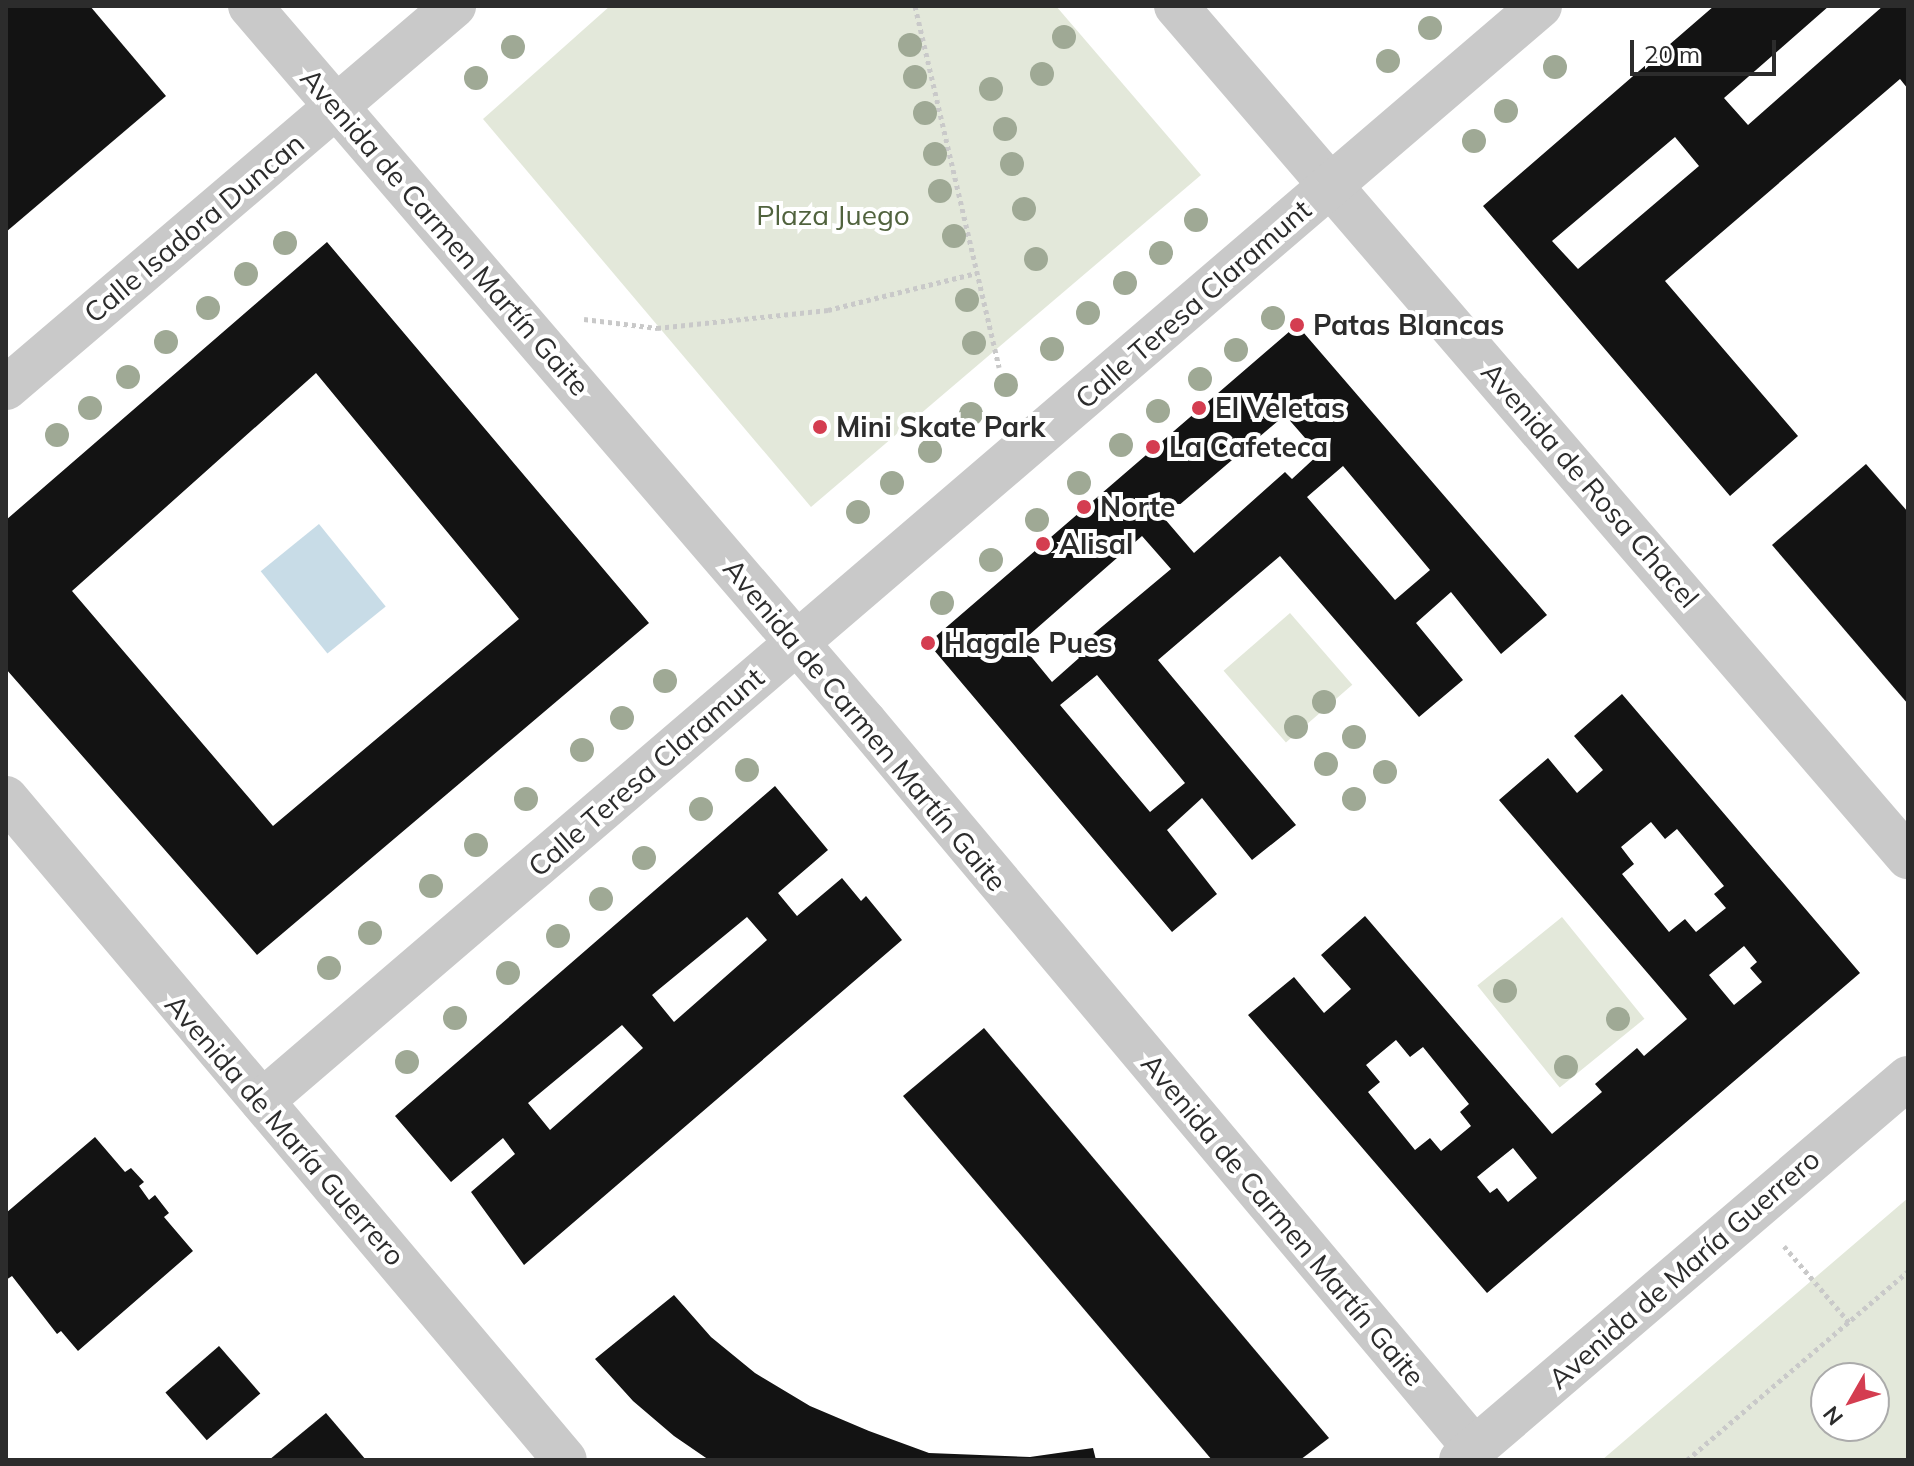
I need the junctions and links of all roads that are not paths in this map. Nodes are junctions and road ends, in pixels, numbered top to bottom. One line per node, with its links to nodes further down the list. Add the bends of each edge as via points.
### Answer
1 (250, 6): 5 (street, Avenida de Carmen Martín Gaite)
2 (454, 6): 5 (street, Calle Isadora Duncan)
3 (1176, 6): 6 (street, Avenida de Rosa Chacel)
4 (1540, 6): 6 (street, Calle Teresa Claramunt)
5 (337, 106): 7 (street, Calle Isadora Duncan); 8 (street, Avenida de Carmen Martín Gaite)
6 (1331, 186): 8 (street, Calle Teresa Claramunt); 10 (street, Avenida de Rosa Chacel)
7 (6, 388)
8 (797, 643): 12 (street, Calle Teresa Claramunt); 13 (street, Avenida de Carmen Martín Gaite)
9 (6, 798): 12 (street, Avenida de María Guerrero)
10 (1908, 857)
11 (1908, 1078): 13 (street, Avenida de María Guerrero)
12 (262, 1101): 14 (street, Avenida de María Guerrero)
13 (1468, 1454)
14 (565, 1460)

